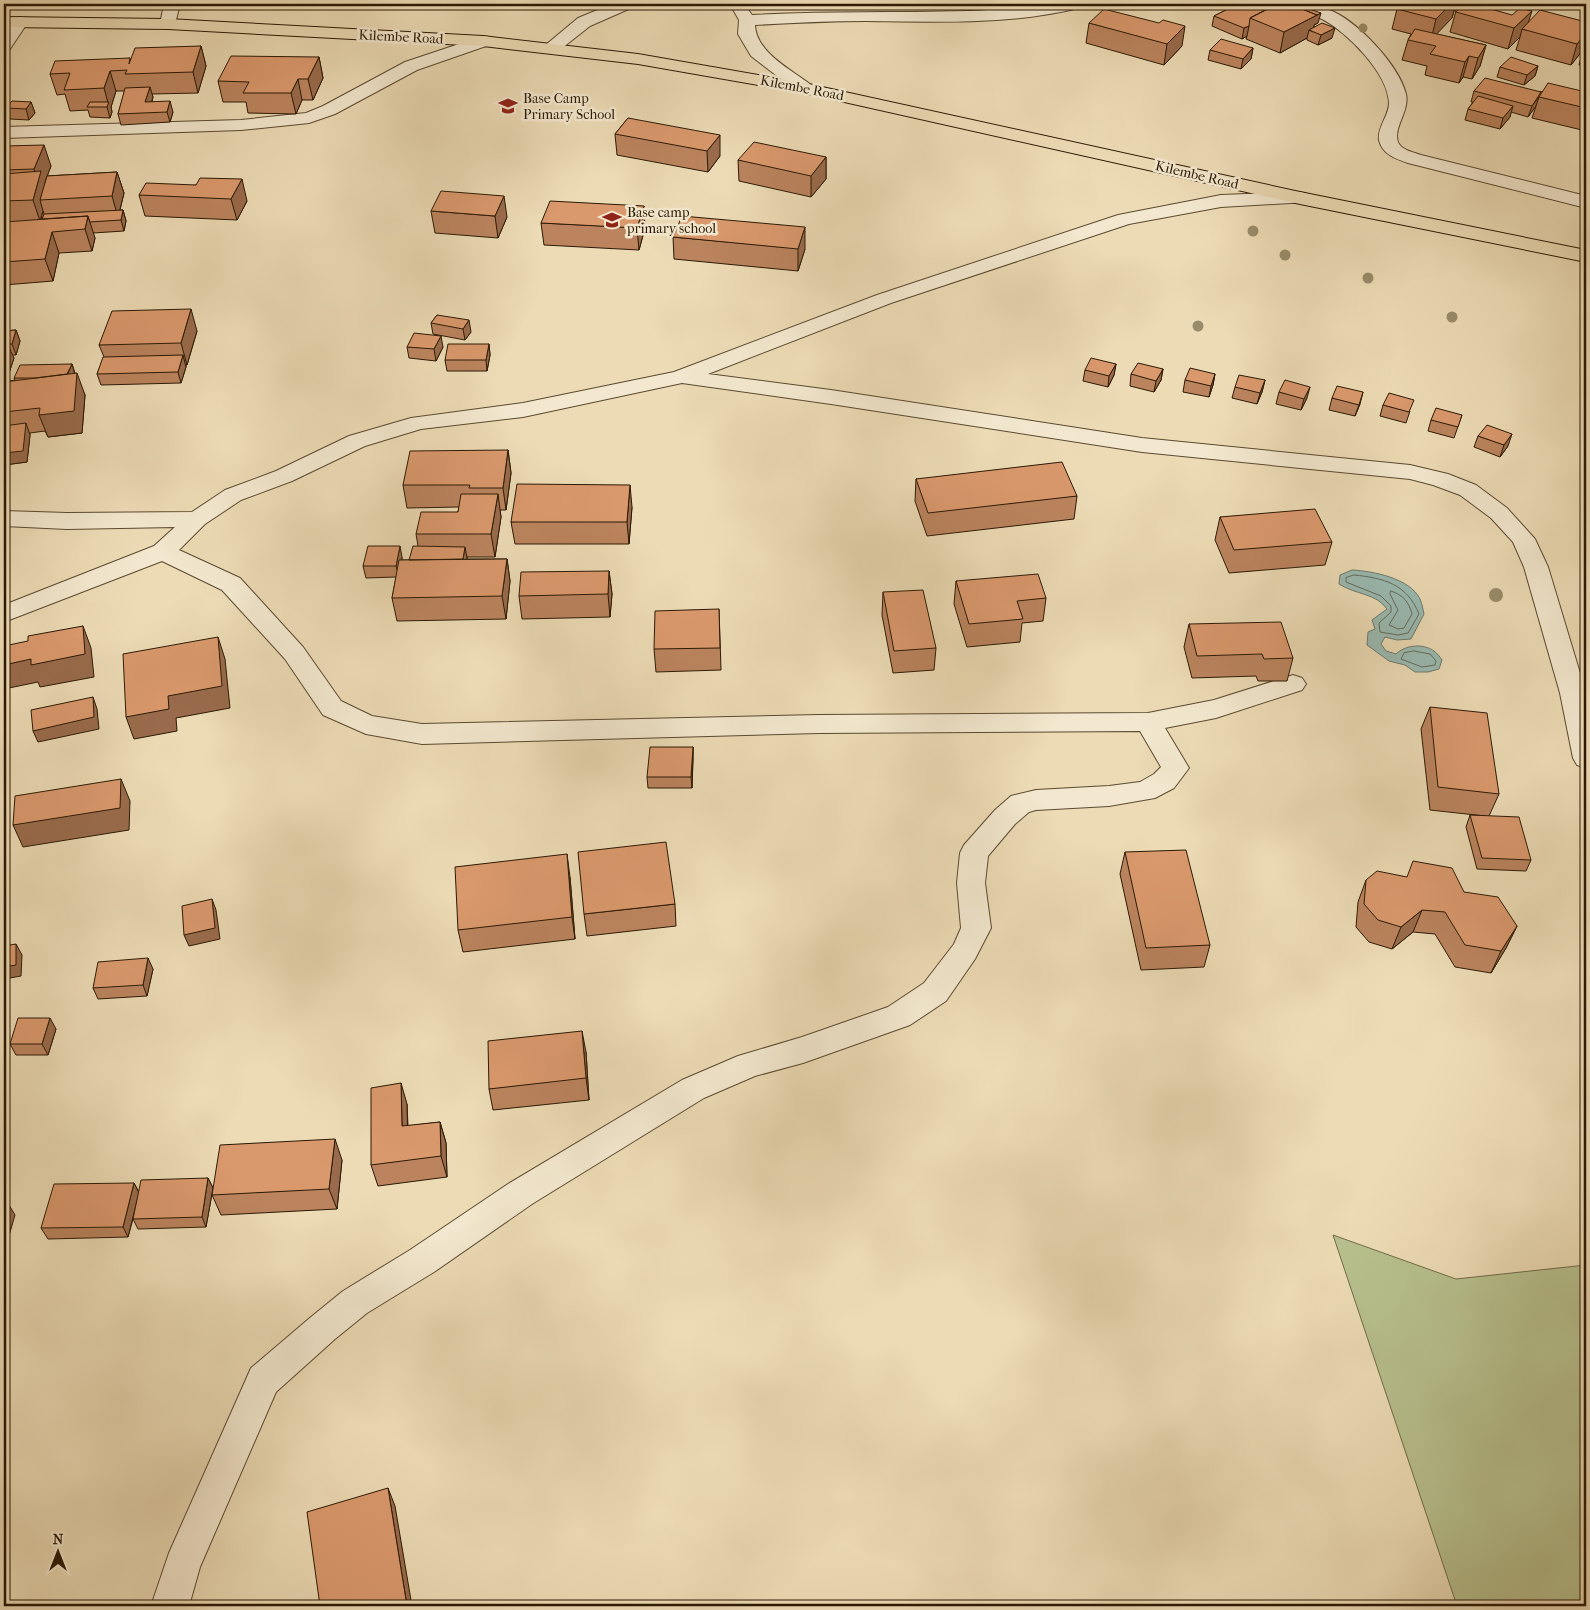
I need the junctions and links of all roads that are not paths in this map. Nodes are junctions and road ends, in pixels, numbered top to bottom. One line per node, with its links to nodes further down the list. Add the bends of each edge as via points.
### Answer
1 (172, 4): 8 (street)
2 (625, 4): 11 (street, via 584,22)
3 (736, 4): 6 (street)
4 (1073, 4): 6 (street, via 1003,15)
5 (1283, 4): 15 (street, via 1310,9 1350,31 1392,81 1398,105 1388,131 1395,151)
6 (747, 20): 12 (street, via 747,34 757,52)
7 (12, 22): 8 (main road, Kilembe Road); 10 (street)
8 (168, 24): 9 (main road, Kilembe Road)
9 (483, 42): 11 (main road, Kilembe Road); 13 (street, via 411,66 309,118 241,125)
10 (4, 45)
11 (551, 48): 12 (main road, Kilembe Road, via 638,58)
12 (804, 88): 14 (main road, Kilembe Road)
13 (4, 133)
14 (1300, 198): 16 (main road, Kilembe Road); 17 (street, via 1221,201 1125,219 884,299)
15 (1586, 202)
16 (1586, 256)
17 (680, 376): 19 (street, via 522,410 419,423 366,438 284,476 233,495); 24 (street, via 1142,445 1410,472 1468,490 1523,538 1536,567 1573,693)
18 (4, 518): 19 (street, via 67,521)
19 (197, 519): 20 (street)
20 (163, 552): 21 (street); 23 (street, via 231,584 294,653 332,708 366,725 422,734 819,724)
21 (4, 614)
22 (1293, 684): 23 (street, via 1216,709)
23 (1148, 722): 25 (street, via 1175,768 1164,781 1145,791 1021,804 1005,817 974,853 971,883 976,928 965,951 935,992 899,1016 803,1050 749,1065 693,1089 520,1194 355,1302 263,1380 182,1566)
24 (1586, 758)
25 (170, 1606)

